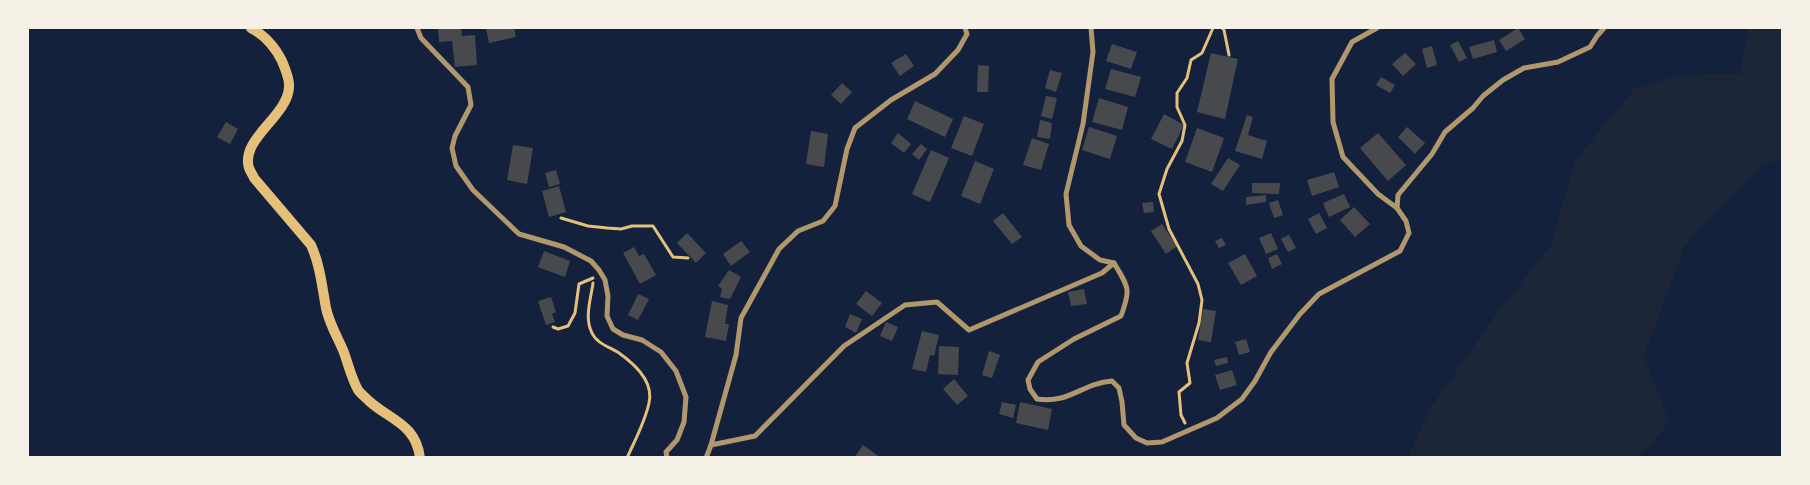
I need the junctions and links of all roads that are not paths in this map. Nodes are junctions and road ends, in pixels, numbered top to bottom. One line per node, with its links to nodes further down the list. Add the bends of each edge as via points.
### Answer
1 (251, 28): 10 (main road, via 262,33 277,52 289,86 287,100 252,146 249,168 316,257 329,317 359,392 414,435)
2 (417, 28): 11 (street, via 421,38 468,87 471,105 452,148 456,166 473,190 519,234 564,246 590,261 605,280 607,316 613,329 642,340 660,352 676,371 686,397 684,422 677,440 666,452)
3 (965, 28): 9 (street, via 967,34 958,50 935,74 891,100 855,128 846,149 835,206 823,221 798,232 779,248 741,318 736,354)
4 (1091, 28): 8 (street, via 1092,52 1083,124 1066,194 1069,225 1081,246 1100,260)
5 (1377, 28): 7 (street, via 1352,42 1332,79 1333,122 1343,157 1378,194)
6 (1604, 28): 7 (street, via 1590,47 1558,62 1524,68 1483,96 1445,132 1432,154 1398,195)
7 (1397, 208): 8 (street, via 1409,233 1400,251 1319,294 1271,352 1242,399 1217,418 1162,442 1147,443 1136,438 1124,426 1119,388 1112,381 1089,385 1072,395 1051,401 1037,399 1030,389 1028,380 1038,362 1121,316 1129,295)
8 (1114, 263): 9 (street, via 1102,273 969,330 937,302 905,305 844,346 755,436)
9 (711, 444): 12 (street)
10 (420, 458)
11 (667, 458)
12 (706, 458)

